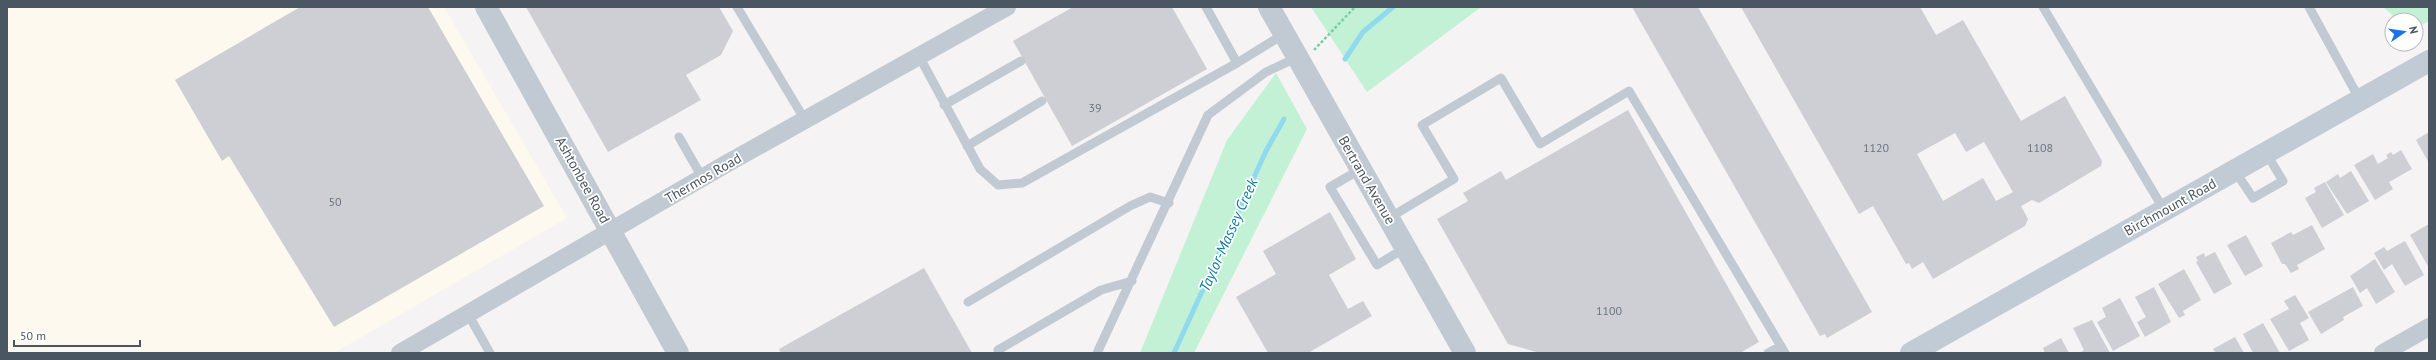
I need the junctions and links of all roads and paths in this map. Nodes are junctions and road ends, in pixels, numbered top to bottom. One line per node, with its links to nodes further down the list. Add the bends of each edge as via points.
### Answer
1 (486, 7): 28 (street, Ashtonbee Road)
2 (737, 7): 18 (lane)
3 (1007, 7): 10 (street, Thermos Road)
4 (1206, 7): 14 (lane)
5 (1269, 7): 9 (street, Bertrand Avenue)
6 (1355, 7): 11 (path, via 1316,49)
7 (2043, 7): 26 (lane)
8 (2309, 7): 15 (lane)
9 (1284, 34): 11 (street, Bertrand Avenue); 14 (lane)
10 (919, 56): 17 (lane); 18 (street, Thermos Road)
11 (1298, 57): 22 (street, Bertrand Avenue); 25 (lane, via 1266,72 1208,115)
12 (1021, 61): 17 (lane)
13 (2429, 61): 15 (main road, Birchmount Road)
14 (1237, 63): 20 (lane, via 1022,183 998,185 980,169)
15 (2360, 100): 21 (main road, Birchmount Road)
16 (1042, 101): 20 (lane)
17 (944, 105): 20 (lane)
18 (805, 120): 24 (street, Thermos Road)
19 (679, 136): 24 (lane)
20 (967, 146)
21 (2266, 152): 23 (main road, Birchmount Road); 23 (lane, via 2283,181 2253,198)
22 (1362, 169): 27 (street, Bertrand Avenue); 29 (lane, via 1330,187 1377,265)
23 (2234, 170): 26 (main road, Birchmount Road)
24 (703, 178): 28 (street, Thermos Road)
25 (1169, 203): 30 (lane); 31 (lane, via 1150,197 1130,206)
26 (2164, 210): 42 (main road, Birchmount Road)
27 (1389, 218): 29 (street, Bertrand Avenue); 35 (lane, via 1454,179 1422,125 1501,78 1540,144 1628,91)
28 (612, 231): 32 (street, Thermos Road); 38 (street, Ashtonbee Road)
29 (1406, 248): 40 (street, Bertrand Avenue)
30 (1132, 281): 34 (lane, via 1101,290); 39 (lane)
31 (968, 302)
32 (468, 314): 36 (street, Thermos Road); 37 (lane)
33 (2429, 327): 43 (street)
34 (998, 350)
35 (1783, 350): 41 (lane)
36 (400, 353)
37 (490, 353)
38 (678, 353)
39 (1097, 353)
40 (1465, 353)
41 (1768, 353)
42 (1911, 353)
43 (2383, 353)

